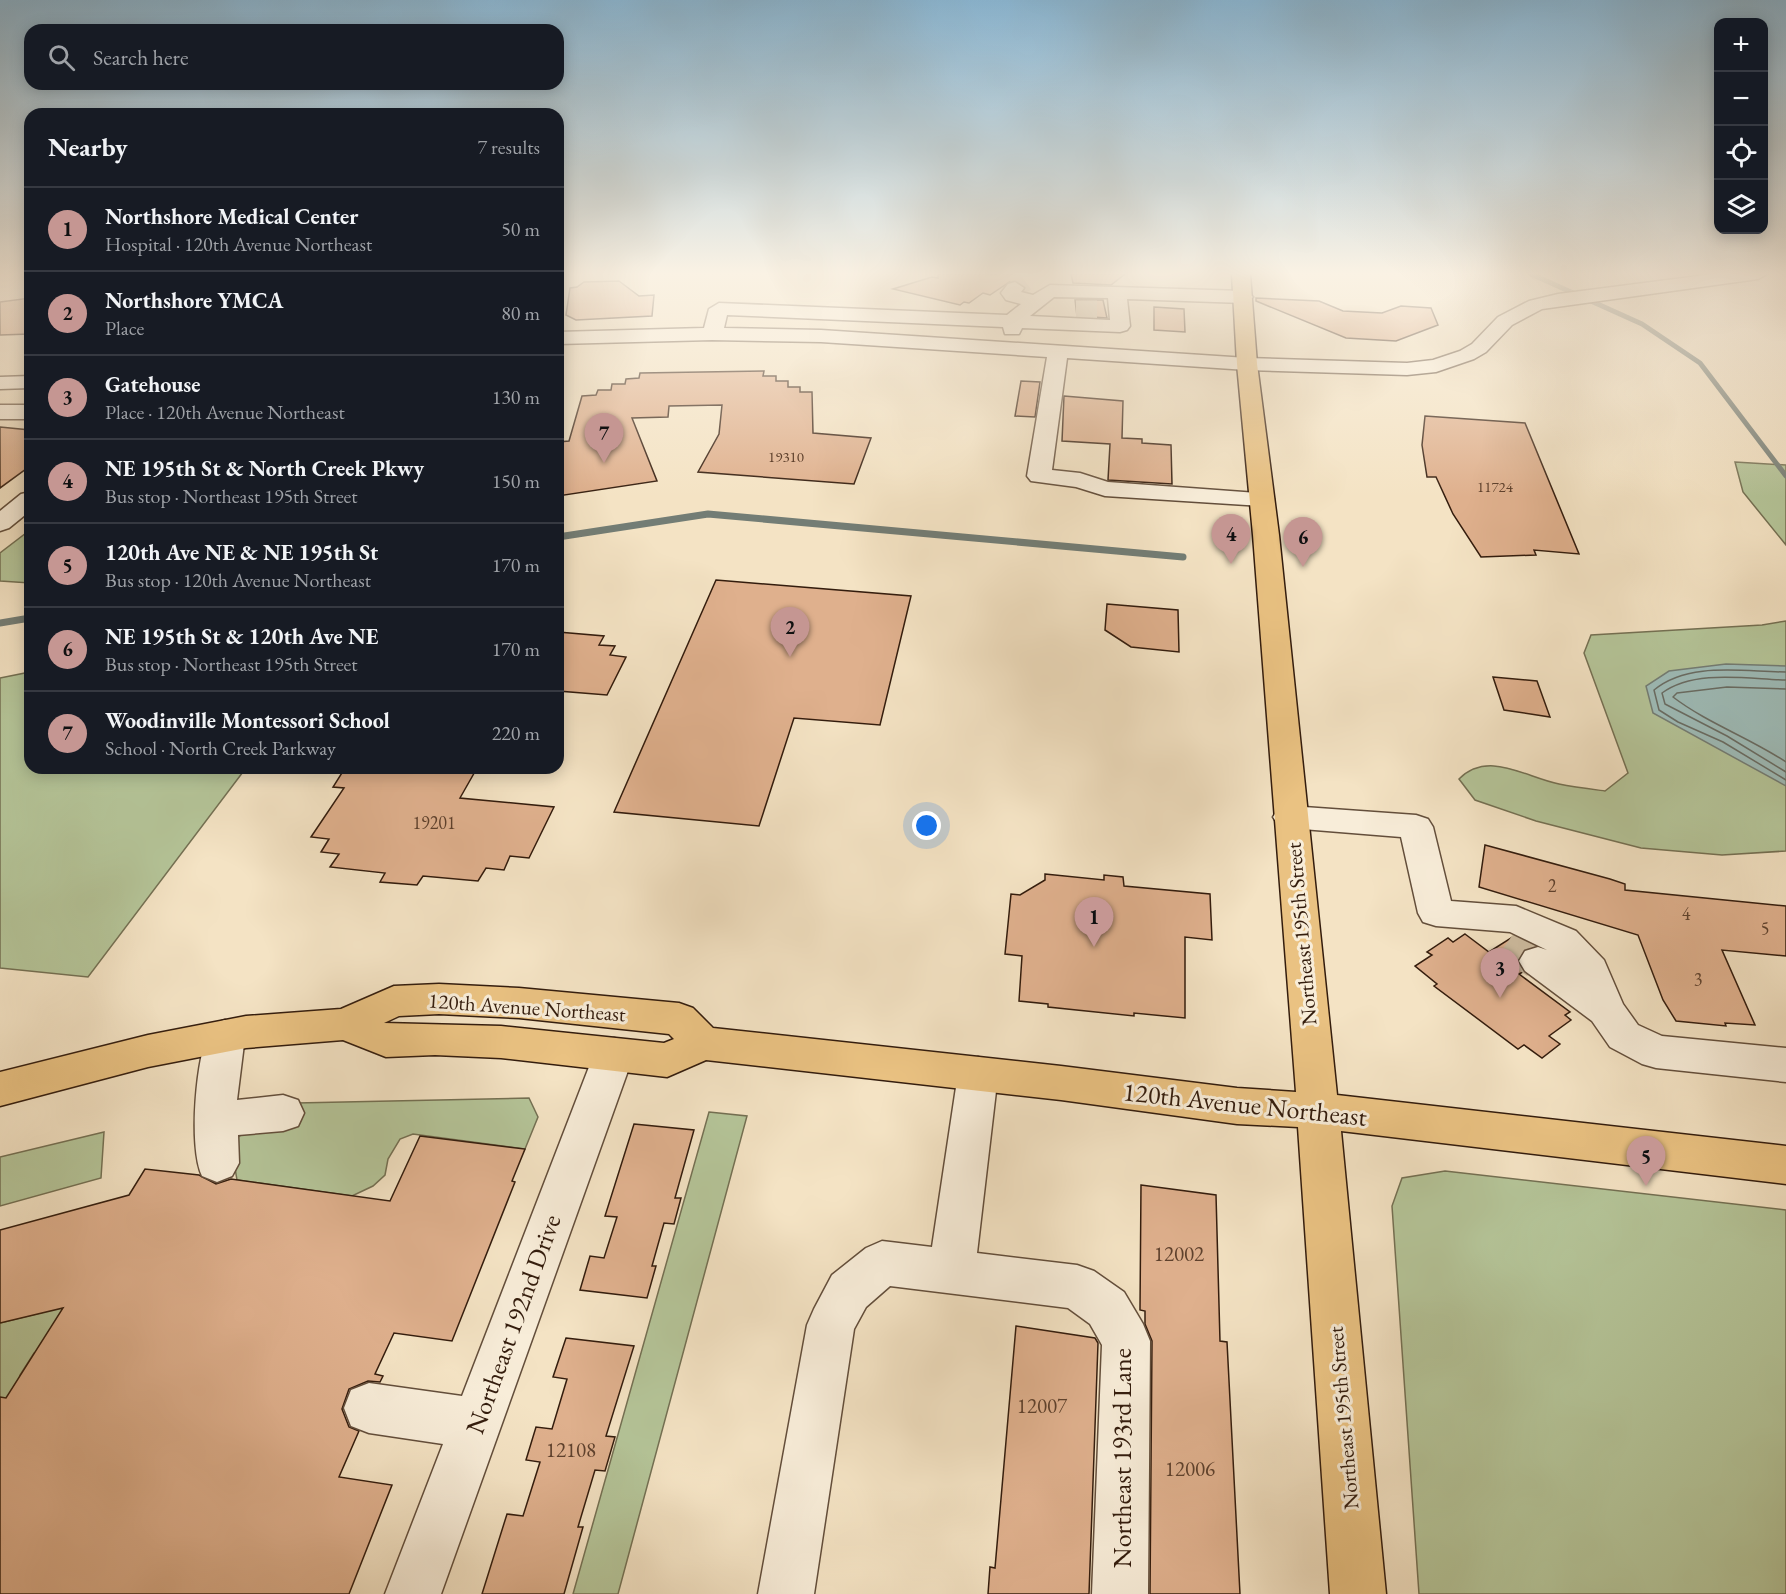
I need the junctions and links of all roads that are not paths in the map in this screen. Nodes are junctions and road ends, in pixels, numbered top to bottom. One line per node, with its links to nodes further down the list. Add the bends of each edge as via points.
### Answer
1 (1016, 348): 4 (street)
2 (1246, 348): 5 (main road, Northeast 195th Street)
3 (1478, 348): 5 (street, via 1436,366 1384,370)
4 (1058, 351): 5 (street); 10 (street, via 1039,476 1080,480 1105,489)
5 (1247, 364): 10 (main road, Northeast 195th Street)
6 (24, 382): 7 (street)
7 (0, 383)
8 (0, 412): 9 (street)
9 (24, 412)
10 (1262, 499): 13 (main road, Northeast 195th Street)
11 (24, 504): 12 (street)
12 (0, 523)
13 (1290, 817): 14 (street, via 1416,827 1436,913); 23 (main road, Northeast 195th Street)
14 (1477, 916): 15 (street); 15 (street, via 1516,919 1563,941 1591,970)
15 (1606, 1010): 20 (street, via 1624,1036 1656,1052)
16 (346, 1024): 17 (main road, 120th Avenue Northeast); 18 (main road, 120th Avenue Northeast, via 394,1001 519,1003 679,1019); 19 (main road, 120th Avenue Northeast, via 386,1041 501,1042)
17 (225, 1036): 22 (main road, 120th Avenue Northeast, via 148,1051); 25 (street)
18 (703, 1042): 19 (main road, 120th Avenue Northeast, via 667,1060); 21 (main road, 120th Avenue Northeast)
19 (614, 1054): 30 (street, Northeast 192nd Drive)
20 (1786, 1065)
21 (978, 1074): 23 (main road, 120th Avenue Northeast, via 1237,1106); 28 (street)
22 (0, 1089)
23 (1318, 1111): 27 (main road, 120th Avenue Northeast); 34 (main road, Northeast 195th Street)
24 (283, 1113): 25 (street, via 249,1114)
25 (216, 1122): 26 (street)
26 (217, 1163)
27 (1786, 1165)
28 (952, 1272): 32 (street, Northeast 193rd Lane, via 882,1263 849,1291 831,1325); 33 (street, Northeast 193rd Lane, via 1077,1287 1107,1308 1126,1341)
29 (369, 1408): 30 (street)
30 (477, 1423): 31 (street, Northeast 192nd Drive)
31 (413, 1594)
32 (786, 1594)
33 (1120, 1594)
34 (1358, 1594)

